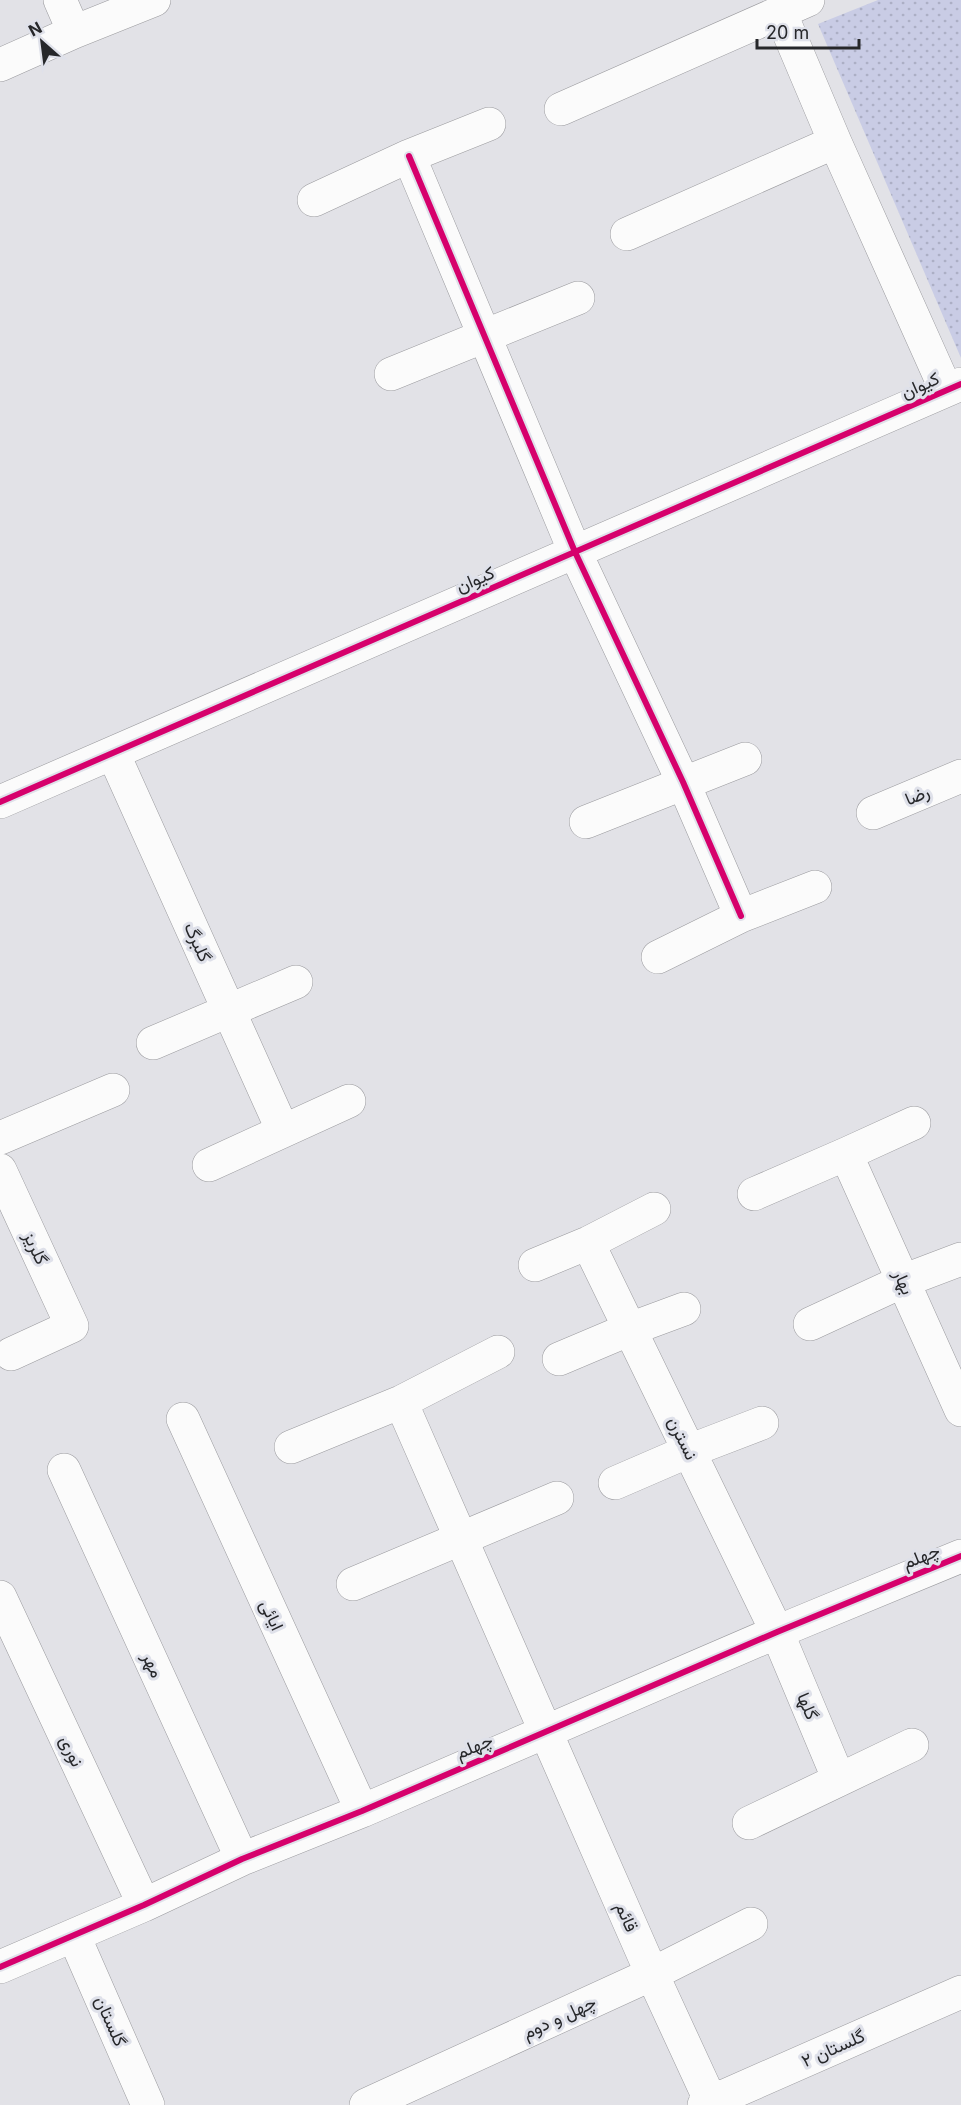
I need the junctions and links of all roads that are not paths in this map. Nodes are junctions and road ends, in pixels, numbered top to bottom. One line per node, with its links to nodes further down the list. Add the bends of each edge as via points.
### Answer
1 (60, 0): 4 (street)
2 (154, 0): 4 (street)
3 (794, 6): 6 (street); 8 (street)
4 (74, 32): 5 (street)
5 (0, 65)
6 (561, 109)
7 (489, 124): 9 (street)
8 (835, 142): 11 (street); 15 (street)
9 (409, 156): 10 (street); 13 (street)
10 (314, 200)
11 (627, 234)
12 (578, 298): 13 (street)
13 (484, 336): 14 (street); 16 (street)
14 (391, 374)
15 (954, 387): 16 (street, کیوان)
16 (575, 552): 17 (street, کیوان); 20 (street)
17 (113, 753): 21 (street, کیوان); 28 (street, گلبرگ)
18 (745, 759): 20 (street)
19 (961, 776): 22 (street, رضا)
20 (683, 782): 23 (street); 25 (street)
21 (0, 802)
22 (873, 813)
23 (586, 822)
24 (815, 886): 25 (street)
25 (741, 916): 26 (street)
26 (658, 957)
27 (296, 982): 28 (street)
28 (229, 1011): 29 (street); 33 (street, گلبرگ)
29 (153, 1043)
30 (113, 1090): 34 (street)
31 (349, 1101): 33 (street)
32 (914, 1123): 35 (street)
33 (283, 1131): 36 (street)
34 (0, 1138)
35 (846, 1154): 38 (street); 43 (street, بهار)
36 (209, 1165)
37 (0, 1170): 48 (street, گلریز, via 72,1326)
38 (754, 1194)
39 (654, 1209): 40 (street)
40 (588, 1244): 42 (street); 46 (street, نسترن)
41 (961, 1259): 43 (street)
42 (535, 1265)
43 (903, 1281): 45 (street); 51 (street, بهار)
44 (684, 1309): 46 (street)
45 (810, 1324)
46 (630, 1329): 49 (street); 55 (street, نسترن)
47 (498, 1352): 50 (street)
48 (11, 1354)
49 (559, 1359)
50 (401, 1402): 54 (street); 59 (street, قائم)
51 (961, 1410)
52 (183, 1419): 67 (street, ایائی)
53 (762, 1423): 55 (street)
54 (291, 1447)
55 (689, 1451): 57 (street); 63 (street, نسترن)
56 (64, 1470): 69 (street, مهر)
57 (615, 1484)
58 (557, 1498): 59 (street)
59 (461, 1538): 61 (street); 64 (street, قائم)
60 (961, 1556): 63 (street, چهلم)
61 (353, 1584)
62 (0, 1597): 70 (street, نوری)
63 (777, 1632): 64 (street, چهلم); 66 (street, گلها)
64 (546, 1731): 67 (street, چهلم); 74 (street, قائم)
65 (912, 1745): 66 (street)
66 (839, 1780): 68 (street)
67 (362, 1810): 69 (street, چهلم)
68 (749, 1824)
69 (242, 1859): 70 (street, چهلم)
70 (144, 1905): 72 (street, چهلم)
71 (751, 1924): 74 (street, چهل و دوم)
72 (74, 1936): 73 (street, چهلم); 77 (street, گلستان)
73 (0, 1967)
74 (652, 1974): 76 (street, قائم); 78 (street, چهل و دوم)
75 (961, 1992): 76 (street, گلستان ۲)
76 (708, 2104)
77 (148, 2105)
78 (366, 2105)

